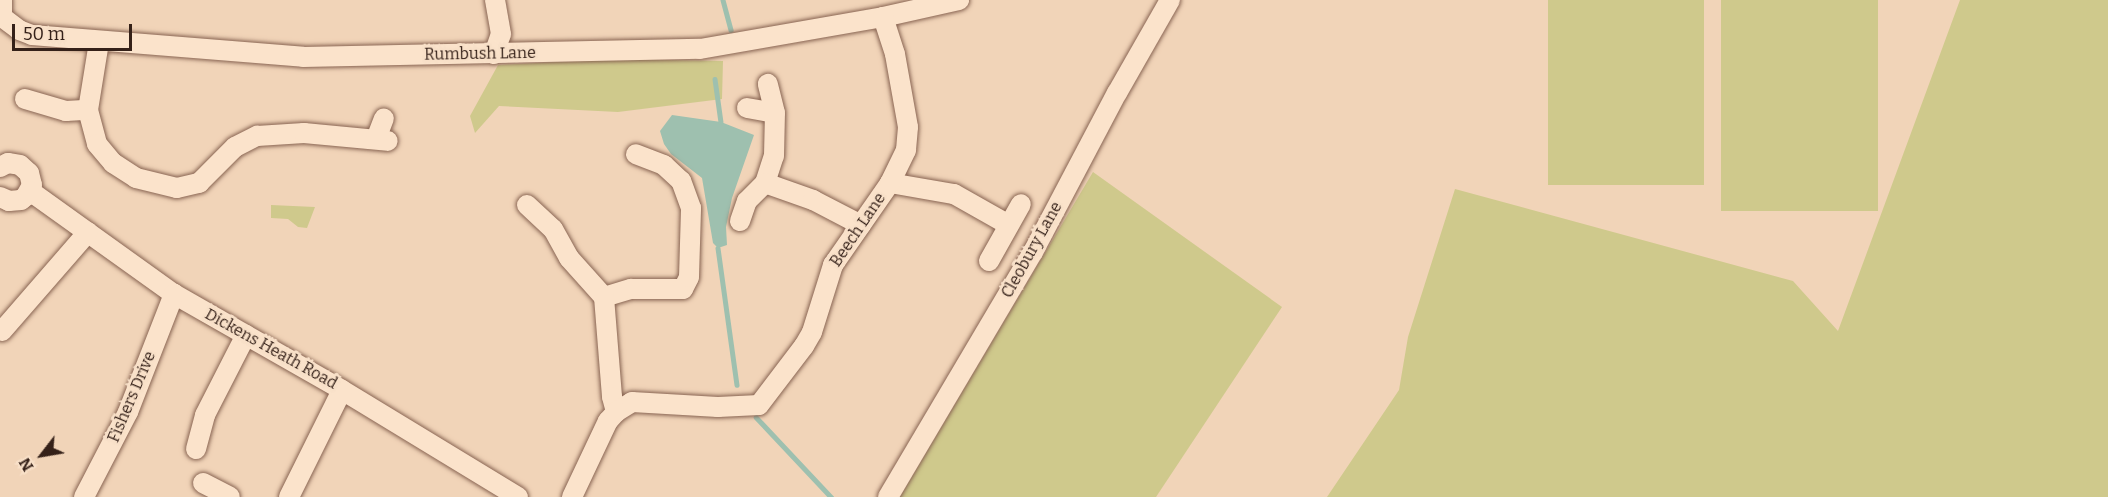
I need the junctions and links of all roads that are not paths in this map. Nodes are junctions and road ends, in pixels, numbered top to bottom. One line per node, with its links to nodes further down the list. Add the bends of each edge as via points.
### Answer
1 (495, 0): 8 (street, via 501,34)
2 (959, 0): 4 (street, Rumbush Lane)
3 (1170, 0): 41 (street, Cleobury Lane, via 1116,93 1033,252)
4 (904, 6): 6 (street, Rumbush Lane)
5 (1, 12): 7 (street, Rumbush Lane, via 20,30 32,35)
6 (883, 17): 8 (street, Rumbush Lane, via 700,49); 18 (street, Beech Lane, via 895,54 908,128 906,150)
7 (99, 42): 8 (street, Rumbush Lane, via 303,57); 12 (street)
8 (494, 54)
9 (768, 84): 13 (street)
10 (25, 99): 12 (street, via 66,111)
11 (747, 108): 13 (street)
12 (88, 110): 14 (street, via 97,144 112,164 136,178 177,188 199,183 235,147 257,136 304,133 382,140)
13 (775, 113): 17 (street, via 774,156)
14 (384, 118)
15 (636, 154): 29 (street, via 664,165 681,180 691,208 689,277 683,289 632,289)
16 (0, 167): 19 (street, via 14,163 25,168 32,179)
17 (765, 183): 23 (street, via 747,201); 24 (street, via 813,200)
18 (890, 183): 24 (street, Beech Lane); 25 (street, via 954,194)
19 (30, 191): 20 (street, via 15,202); 26 (street, Dickens Heath Road)
20 (0, 197)
21 (1020, 204): 25 (street)
22 (527, 205): 29 (street, via 553,229 569,258)
23 (740, 221)
24 (861, 225): 33 (street, Beech Lane, via 833,265 812,332 773,389 750,406 632,402)
25 (1009, 225): 27 (street)
26 (88, 232): 28 (street, Dickens Heath Road); 30 (street)
27 (990, 261)
28 (174, 294): 31 (street, Dickens Heath Road); 36 (street, Fishers Drive, via 128,412)
29 (604, 297): 33 (street)
30 (2, 331)
31 (246, 335): 32 (street, Dickens Heath Road); 34 (street, via 205,415)
32 (342, 390): 38 (street); 39 (street, Dickens Heath Road)
33 (616, 412): 40 (street)
34 (196, 449)
35 (203, 483): 37 (street)
36 (84, 497)
37 (230, 497)
38 (289, 497)
39 (518, 497)
40 (572, 497)
41 (888, 497)

